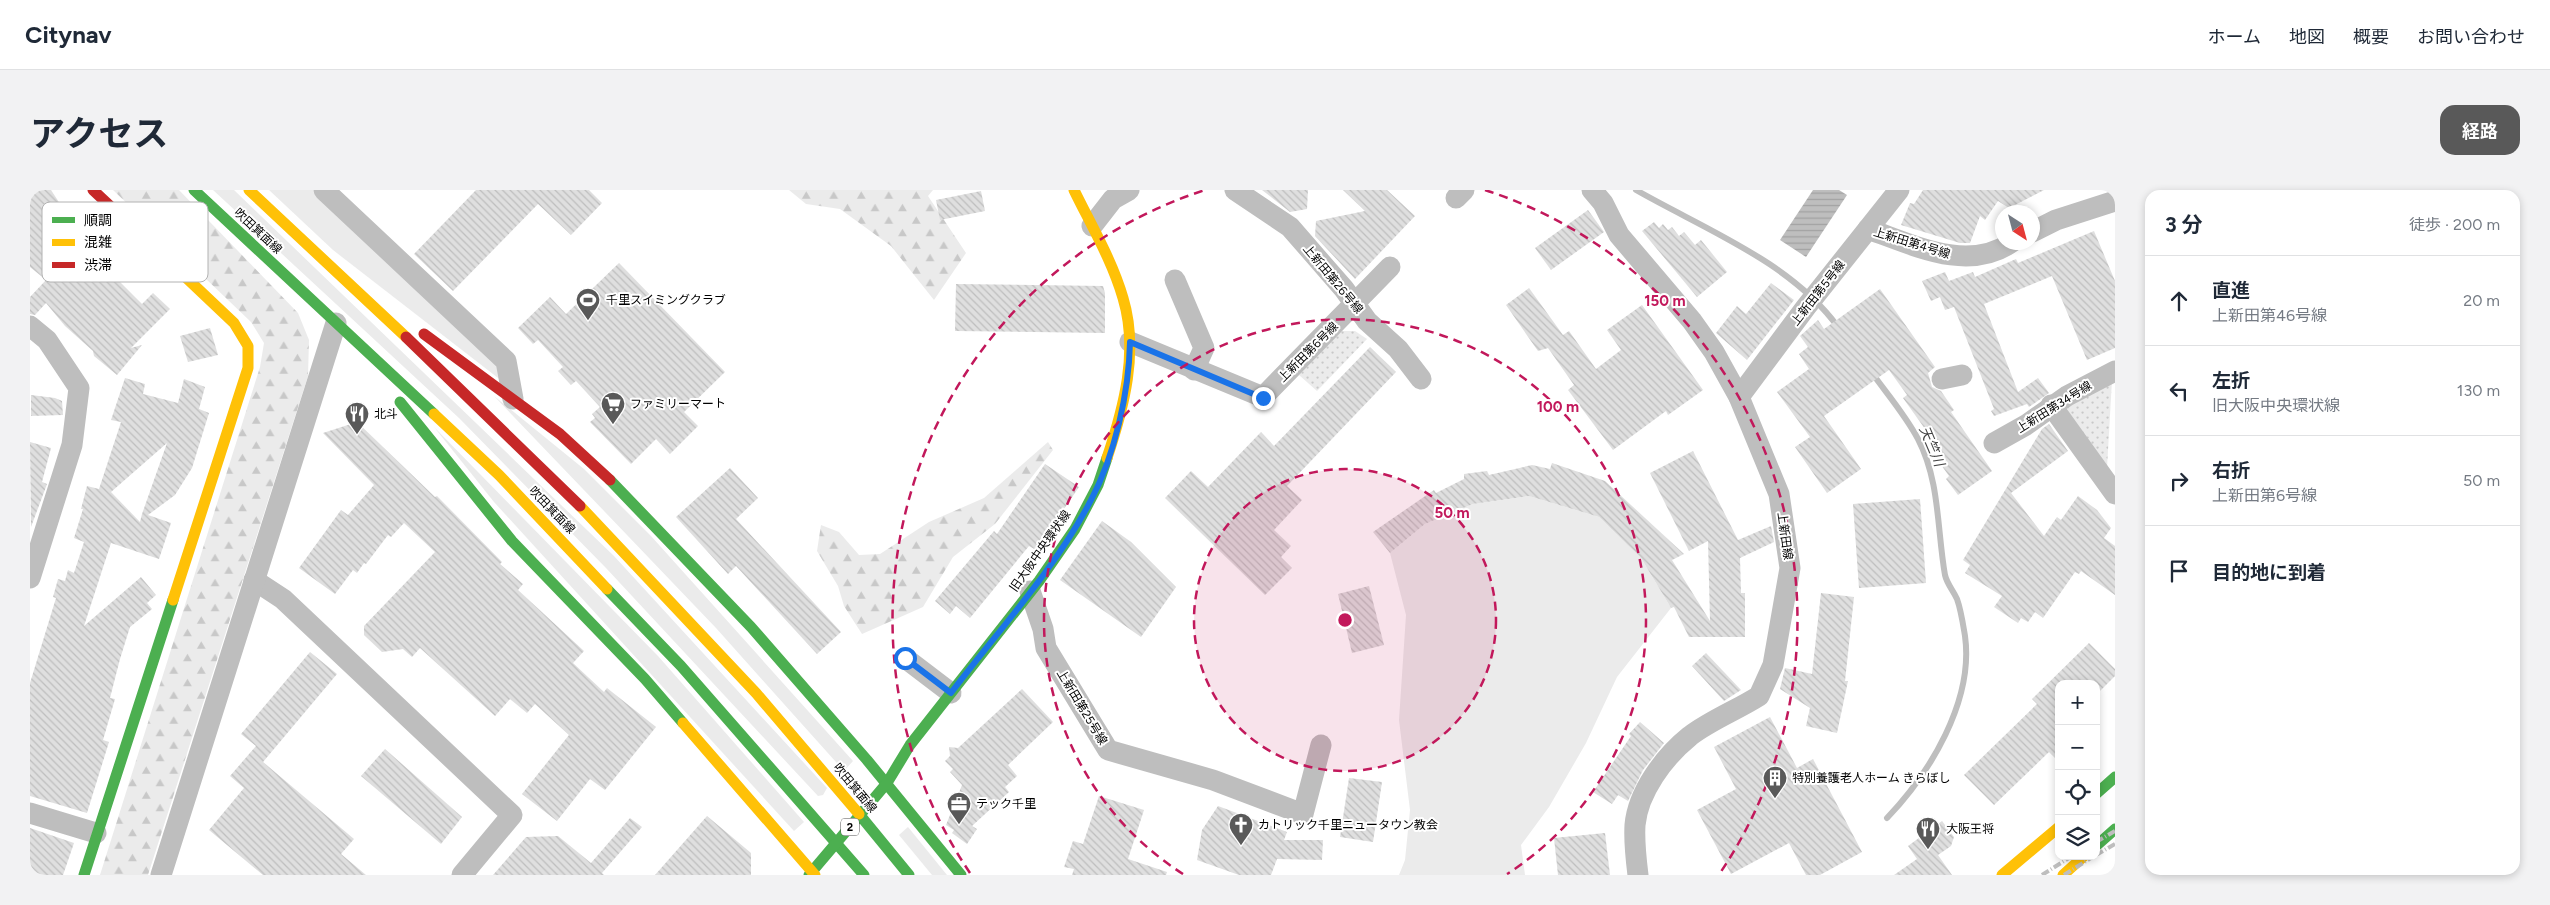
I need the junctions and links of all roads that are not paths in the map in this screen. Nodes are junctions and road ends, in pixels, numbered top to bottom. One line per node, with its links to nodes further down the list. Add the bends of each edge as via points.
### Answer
1 (93, 190): 11 (main road)
2 (194, 190): 12 (main road, 吹田箕面線)
3 (249, 190): 18 (main road, 吹田箕面線)
4 (324, 190): 30 (street, via 506,361)
5 (1074, 190): 14 (main road, 旧大阪中央環状線 / 2)
6 (1129, 190): 14 (street, via 1113,199)
7 (1235, 190): 22 (street, 上新田第26号線, via 1290,227)
8 (1592, 190): 29 (street, 上新田線, via 1628,247 1702,334)
9 (1899, 190): 16 (street, 上新田第5号線)
10 (2115, 201): 15 (street)
11 (106, 202)
12 (207, 202)
13 (208, 203): 23 (main road, 吹田箕面線)
14 (1092, 226): 25 (main road, 旧大阪中央環状線 / 2, via 1124,299)
15 (2040, 228)
16 (1868, 229): 17 (street, 上新田第4号線, via 1957,256 1974,258); 29 (street, 上新田第5号線)
17 (1999, 250)
18 (327, 261): 30 (main road); 54 (main road, 吹田箕面線, via 637,565 840,790)
19 (1390, 267): 22 (street, 上新田第6号線)
20 (1175, 280): 26 (street, via 1204,348)
21 (191, 282): 46 (main road, via 234,323 248,346 248,368)
22 (1355, 304): 26 (street, 上新田第6号線, via 1263,398); 28 (street, 上新田第26号線, via 1398,349)
23 (336, 323): 35 (street); 49 (main road, via 512,541 644,679); 53 (main road, 吹田箕面線, via 499,475 583,561 681,666)
24 (30, 326): 34 (street, via 47,340 79,388 72,445)
25 (1130, 342): 26 (street, 上新田第6号線); 36 (main road, 旧大阪中央環状線 / 2, via 1122,412 1098,484 1075,529)
26 (1194, 370)
27 (2115, 371): 31 (street, 上新田第34号線)
28 (1421, 379)
29 (1739, 397): 56 (street, 上新田線, via 1779,494 1790,568 1773,665 1759,696 1690,736 1672,752 1648,787 1635,823)
30 (513, 399): 41 (main road, via 560,434 607,477 750,627)
31 (2051, 406): 32 (street, 上新田第34号線, via 2026,426); 33 (street)
32 (1994, 443)
33 (2115, 494)
34 (30, 578)
35 (254, 580): 51 (street); 52 (street, via 283,599 512,815)
36 (1030, 592): 38 (main road, 旧大阪中央環状線 / 2); 39 (street, 上新田第25号線, via 1046,648 1108,750 1213,780 1303,814)
37 (905, 658): 38 (street)
38 (951, 693): 41 (main road, 旧大阪中央環状線 / 2, via 910,745)
39 (1321, 745)
40 (2115, 778): 42 (main road)
41 (887, 783): 49 (main road, 旧大阪中央環状線 / 2); 55 (main road)
42 (2100, 791)
43 (30, 813): 46 (street)
44 (2115, 829): 47 (main road)
45 (2055, 830): 57 (main road)
46 (96, 833): 50 (main road)
47 (2100, 842)
48 (2080, 860): 58 (main road)
49 (812, 874)
50 (84, 875)
51 (160, 875)
52 (462, 875)
53 (864, 875)
54 (909, 875)
55 (961, 875)
56 (1638, 875)
57 (2002, 875)
58 (2063, 875)

